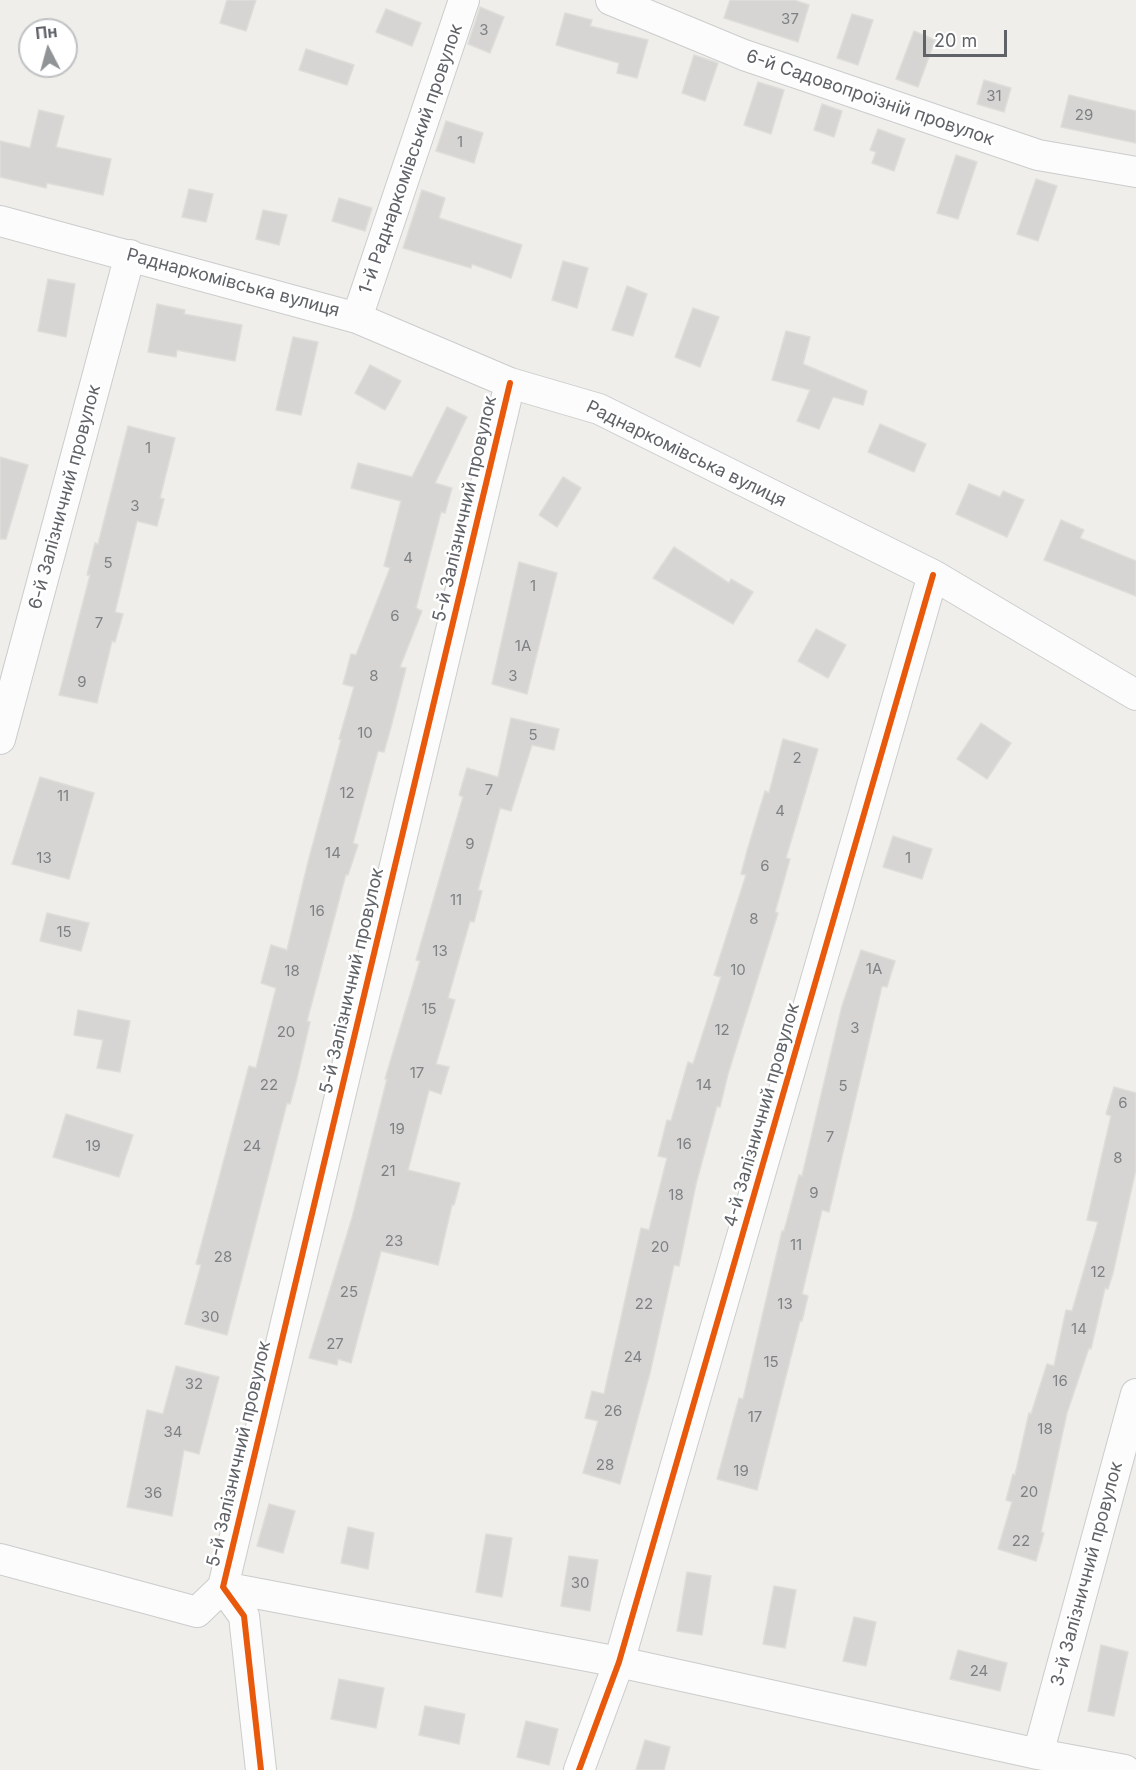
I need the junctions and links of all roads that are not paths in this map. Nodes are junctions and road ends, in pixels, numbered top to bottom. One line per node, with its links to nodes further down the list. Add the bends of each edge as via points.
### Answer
1 (464, 0): 6 (street, 1-й Раднаркомівський провулок)
2 (611, 0): 3 (street, 6-й Садовопроїзній провулок, via 744,55 1038,155)
3 (1136, 172)
4 (0, 221): 5 (street, Раднаркомівська вулиця)
5 (130, 255): 6 (street, Раднаркомівська вулиця); 10 (street, 6-й Залізничний провулок)
6 (357, 318): 7 (street, Раднаркомівська вулиця)
7 (510, 383): 8 (street, Раднаркомівська вулиця, via 599,409); 13 (street, 5-й Залізничний провулок)
8 (933, 575): 9 (street, Раднаркомівська вулиця); 14 (street, 4-й Залізничний провулок)
9 (1136, 695)
10 (0, 739)
11 (1136, 1394): 15 (street, 3-й Залізничний провулок)
12 (0, 1560): 13 (street, via 197,1612)
13 (223, 1587): 14 (street); 16 (street, via 244,1616)
14 (619, 1662): 15 (street); 17 (street, 4-й Залізничний провулок)
15 (1038, 1754): 18 (street)
16 (261, 1770)
17 (579, 1770)
18 (1125, 1770)

